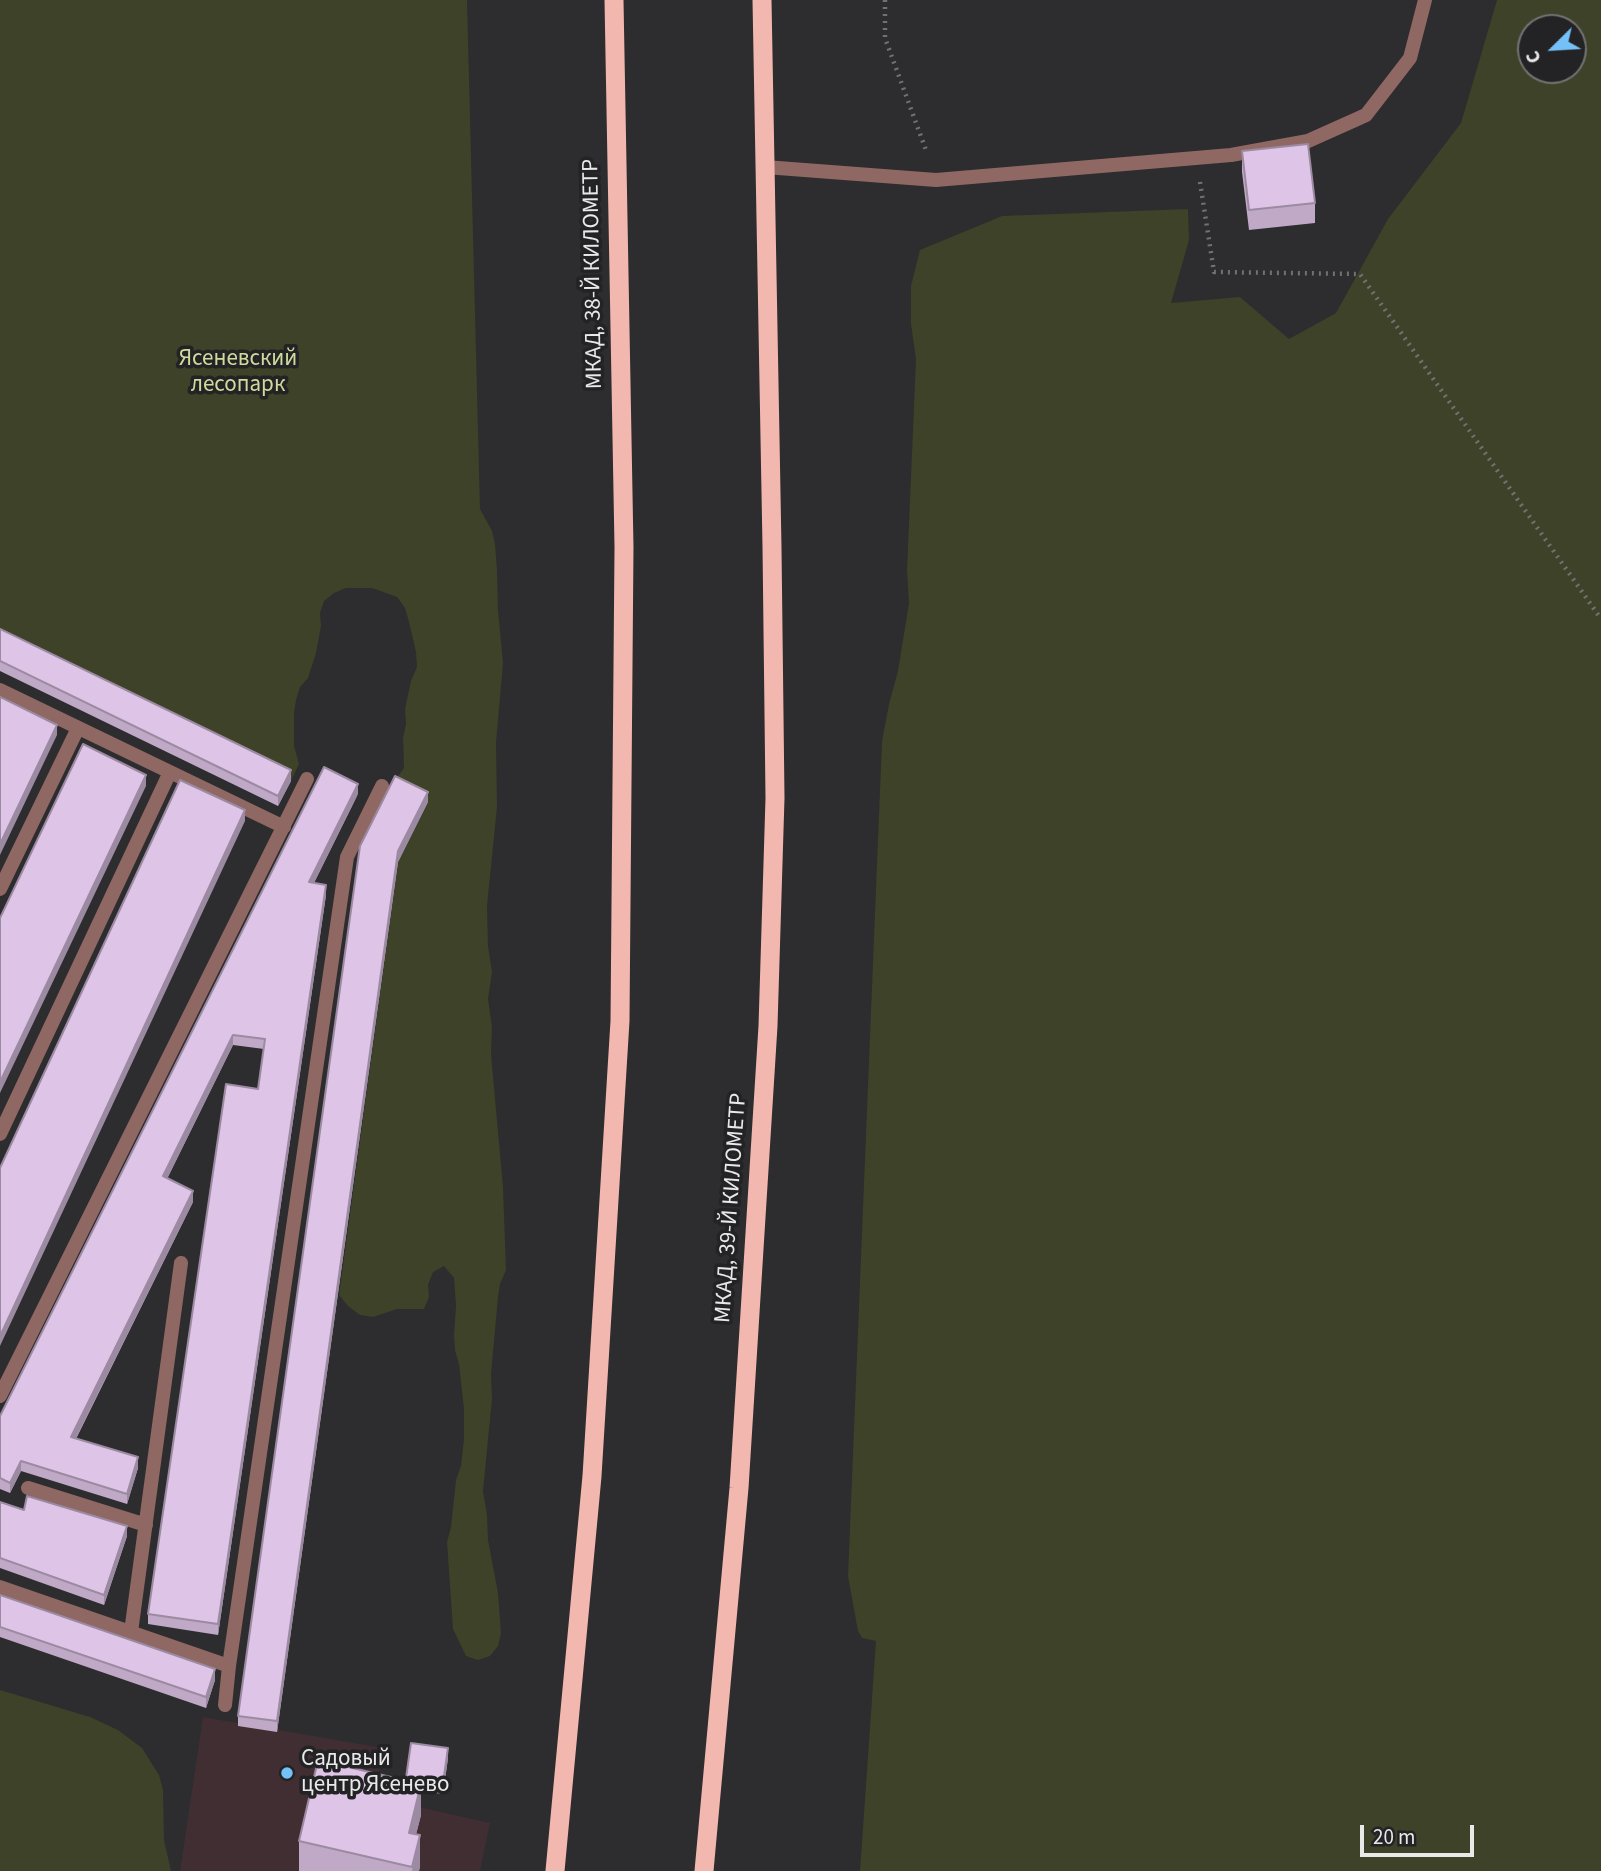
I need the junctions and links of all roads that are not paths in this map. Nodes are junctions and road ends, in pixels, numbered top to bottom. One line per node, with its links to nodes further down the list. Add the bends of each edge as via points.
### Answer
1 (614, 0): 21 (highway, МКАД, 38-Й КИЛОМЕТР, via 624,547 620,1021 592,1476)
2 (762, 0): 4 (highway)
3 (1425, 0): 4 (street, via 1410,58 1366,115 1308,141 1231,155 936,180)
4 (765, 167): 22 (highway, МКАД, 39-Й КИЛОМЕТР, via 775,799 768,1026 740,1488)
5 (0, 690): 6 (street)
6 (78, 728): 7 (street); 11 (street)
7 (170, 772): 10 (street); 12 (street)
8 (307, 779): 10 (street)
9 (382, 786): 19 (street, via 346,857)
10 (284, 827): 14 (street)
11 (0, 889)
12 (0, 1134)
13 (181, 1264): 16 (street)
14 (0, 1396)
15 (28, 1488): 16 (street)
16 (146, 1525): 18 (street)
17 (0, 1587): 18 (street)
18 (131, 1632): 19 (street)
19 (229, 1666): 20 (street)
20 (225, 1705)
21 (555, 1871)
22 (704, 1871)

